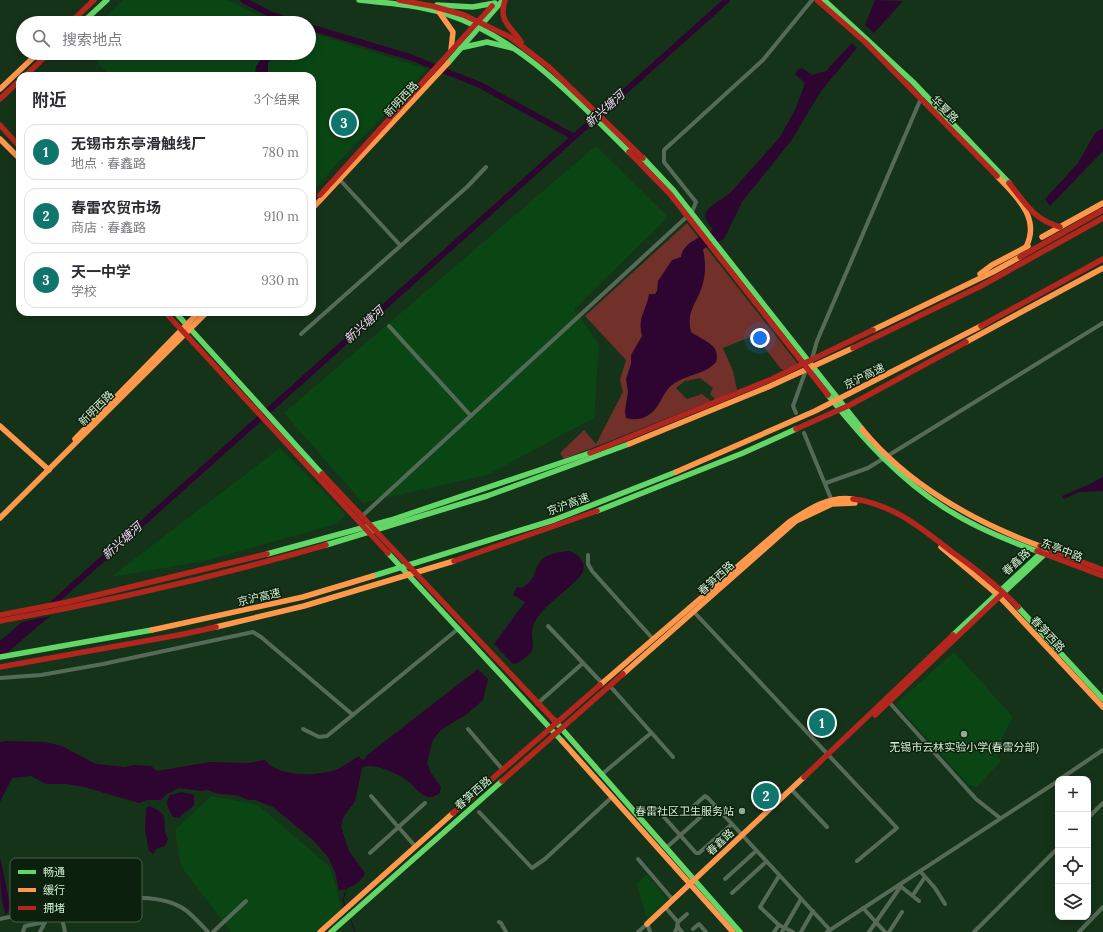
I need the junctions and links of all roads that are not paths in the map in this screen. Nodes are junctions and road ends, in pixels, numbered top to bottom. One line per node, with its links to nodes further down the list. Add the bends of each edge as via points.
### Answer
1 (94, 0): 12 (main road)
2 (107, 0): 13 (main road)
3 (359, 0): 11 (main road)
4 (399, 0): 10 (main road)
5 (504, 0): 14 (main road, 新明西路); 15 (main road, via 502,15 506,25)
6 (812, 0): 60 (street, via 763,60 664,150 664,162 696,202 692,212)
7 (816, 0): 29 (main road, 华夏路)
8 (824, 0): 29 (main road, 华夏路, via 868,38)
9 (496, 1): 10 (main road, via 474,7 445,4); 14 (main road, 新明西路)
10 (434, 6): 14 (main road, via 450,10)
11 (439, 12): 14 (main road); 17 (main road, via 454,32)
12 (77, 16)
13 (90, 16)
14 (478, 24): 15 (main road); 16 (main road, 新明西路); 17 (main road, 新明西路); 18 (main road)
15 (522, 44): 22 (main road)
16 (460, 48): 18 (main road, via 490,42); 21 (main road, 新明西路)
17 (450, 52): 21 (main road, 新明西路)
18 (522, 52): 22 (main road)
19 (31, 60): 23 (main road)
20 (42, 60): 24 (main road)
21 (446, 60): 26 (main road, 新明西路)
22 (548, 70): 69 (main road, 东亭中路, via 648,162 674,191 870,439 921,484 953,505); 69 (main road, 东亭中路, via 670,194 867,442 918,488 949,511 982,528)
23 (18, 72)
24 (29, 72)
25 (16, 74): 28 (main road)
26 (433, 75): 36 (main road, 新明西路); 37 (main road, 新明西路)
27 (16, 84): 30 (main road)
28 (0, 89)
29 (922, 96): 42 (main road, 华夏路, via 999,170 1038,217 1050,225); 44 (main road, 华夏路, via 1022,205 1033,233); 57 (street, via 817,340)
30 (0, 99)
31 (0, 125): 33 (main road)
32 (0, 139): 34 (main road)
33 (16, 143)
34 (16, 155)
35 (486, 167): 43 (street)
36 (340, 180): 39 (main road, 新明西路); 43 (street)
37 (316, 200)
38 (1101, 203): 42 (main road)
39 (316, 205)
40 (1103, 210): 47 (main road)
41 (1103, 218): 58 (main road, via 981,286)
42 (1060, 227): 44 (main road)
43 (400, 245): 56 (street)
44 (1026, 247): 47 (main road, via 992,265)
45 (1103, 259): 81 (main road, 京沪高速, via 924,358 775,430 636,489 522,531 305,597 182,625)
46 (1103, 268): 83 (main road, 京沪高速, via 850,405 743,454 629,500 401,578 304,606 192,632)
47 (965, 285): 57 (main road)
48 (168, 316): 55 (main road)
49 (179, 316): 53 (main road)
50 (196, 316): 53 (main road, 新明西路)
51 (201, 316): 53 (main road, 新明西路)
52 (1103, 323): 64 (street, via 868,468)
53 (188, 326): 55 (main road, 新明西路); 67 (main road)
54 (389, 326): 60 (street)
55 (182, 332): 63 (main road, 新明西路); 79 (main road)
56 (301, 334)
57 (812, 358): 58 (street); 73 (main road, via 772,379 572,459 391,520)
58 (806, 370): 59 (street, via 792,406); 73 (main road, via 600,456 488,496 338,542 209,576)
59 (796, 413)
60 (471, 416): 67 (street)
61 (0, 426): 63 (main road)
62 (804, 433): 64 (street)
63 (48, 469): 66 (main road, 新明西路); 68 (main road, 新明西路)
64 (826, 483): 65 (street)
65 (832, 502): 74 (main road, 春笋西路, via 861,500 890,508 918,524); 75 (main road, 春笋西路, via 812,508 789,522)
66 (0, 513)
67 (361, 517): 89 (main road)
68 (0, 518)
69 (1045, 552): 71 (main road, 东亭中路); 72 (main road, 东亭中路); 74 (main road, 春鑫路)
70 (588, 555): 80 (street, via 588,564 592,571)
71 (1103, 570)
72 (1103, 576)
73 (138, 589): 76 (main road); 77 (main road, via 73,608)
74 (1000, 592): 87 (main road, 春笋西路); 88 (main road, 春鑫路); 90 (main road, 春笋西路); 100 (main road, 春鑫路)
75 (692, 609): 80 (main road, 春笋西路); 86 (main road, 春笋西路); 100 (street)
76 (0, 615)
77 (0, 621)
78 (548, 626): 82 (street)
79 (458, 629): 91 (street); 93 (main road)
80 (653, 639): 85 (main road, 春笋西路)
81 (0, 657)
82 (583, 663): 85 (street); 89 (street)
83 (0, 666)
84 (0, 678): 91 (street, via 41,675 103,664 253,632)
85 (602, 683): 92 (main road, 春笋西路)
86 (610, 686): 96 (main road, 春笋西路); 97 (street)
87 (1103, 698)
88 (888, 702): 100 (main road, 春鑫路); 116 (street, via 976,799)
89 (537, 704): 92 (main road)
90 (1103, 707)
91 (353, 715): 94 (street, via 324,737)
92 (556, 723): 93 (main road, 春笋西路); 96 (main road)
93 (550, 728): 98 (main road); 102 (main road, 春笋西路)
94 (303, 729)
95 (468, 729): 102 (street)
96 (561, 729): 98 (main road, 春笋西路); 103 (main road)
97 (651, 733): 101 (street); 103 (street)
98 (556, 735): 108 (main road); 121 (main road, 春笋西路)
99 (1103, 750): 104 (street)
100 (829, 756): 106 (main road, 春鑫路); 130 (street, via 897,828)
101 (673, 757)
102 (503, 770): 117 (main road, 春笋西路)
103 (601, 775): 125 (main road)
104 (1065, 776)
105 (1055, 783): 116 (street)
106 (792, 790): 119 (street); 123 (main road, 春鑫路)
107 (371, 796): 120 (street)
108 (612, 797): 113 (street, via 532,868); 136 (main road)
109 (425, 803): 120 (street)
110 (1103, 803): 114 (street)
111 (714, 805): 112 (street, via 705,796); 118 (street); 122 (street)
112 (688, 810)
113 (479, 812)
114 (1091, 815)
115 (664, 817): 122 (street)
116 (1000, 818): 132 (street)
117 (441, 823): 121 (main road); 124 (main road, 春笋西路)
118 (732, 824): 122 (street, via 699,853 696,853); 123 (street)
119 (827, 827)
120 (398, 828): 124 (street); 128 (street)
121 (446, 830): 169 (main road, 春笋西路)
122 (681, 836): 125 (street)
123 (743, 837): 126 (street); 136 (main road, 春鑫路)
124 (415, 846): 168 (main road, 春笋西路)
125 (666, 848): 136 (main road)
126 (756, 851): 131 (street); 135 (street)
127 (1055, 851): 185 (street)
128 (370, 853)
129 (638, 859): 142 (street)
130 (858, 861)
131 (766, 862): 133 (street); 138 (street)
132 (920, 871): 134 (street); 137 (street)
133 (779, 876): 141 (street); 159 (street, via 760,907)
134 (925, 877): 139 (street); 145 (street)
135 (725, 879)
136 (693, 881): 142 (main road, 春鑫路); 176 (main road); 177 (main road)
137 (899, 885): 139 (street); 147 (street); 156 (street, via 899,889)
138 (732, 893)
139 (913, 895): 144 (street)
140 (142, 898): 166 (street, via 153,898 183,908)
141 (801, 899): 149 (street); 160 (street)
142 (673, 900): 146 (main road, 春鑫路)
143 (246, 901): 167 (street)
144 (919, 901)
145 (945, 904)
146 (664, 908): 157 (main road, 春鑫路); 158 (street)
147 (863, 908): 156 (street); 162 (street)
148 (1103, 908): 186 (street)
149 (813, 911): 162 (street); 181 (street)
150 (902, 912): 184 (street)
151 (687, 914): 158 (street)
152 (10, 917): 153 (street)
153 (0, 919)
154 (63, 922): 165 (street)
155 (499, 922): 170 (street)
156 (876, 922): 182 (street); 183 (street)
157 (647, 924): 171 (street); 172 (street)
158 (678, 924): 173 (street); 174 (street)
159 (778, 925): 160 (street); 178 (street)
160 (785, 927): 179 (street); 180 (street)
161 (694, 929): 175 (street, via 699,924)
162 (829, 931)
163 (23, 932): 164 (street, via 25,926 45,922)
164 (40, 932)
165 (65, 932)
166 (208, 932)
167 (212, 932)
168 (320, 932)
169 (331, 932)
170 (506, 932)
171 (638, 932)
172 (650, 932)
173 (675, 932)
174 (682, 932)
175 (706, 932)
176 (733, 932)
177 (740, 932)
178 (774, 932)
179 (782, 932)
180 (793, 932)
181 (801, 932)
182 (869, 932)
183 (885, 932)
184 (889, 932)
185 (974, 932)
186 (1079, 932)

